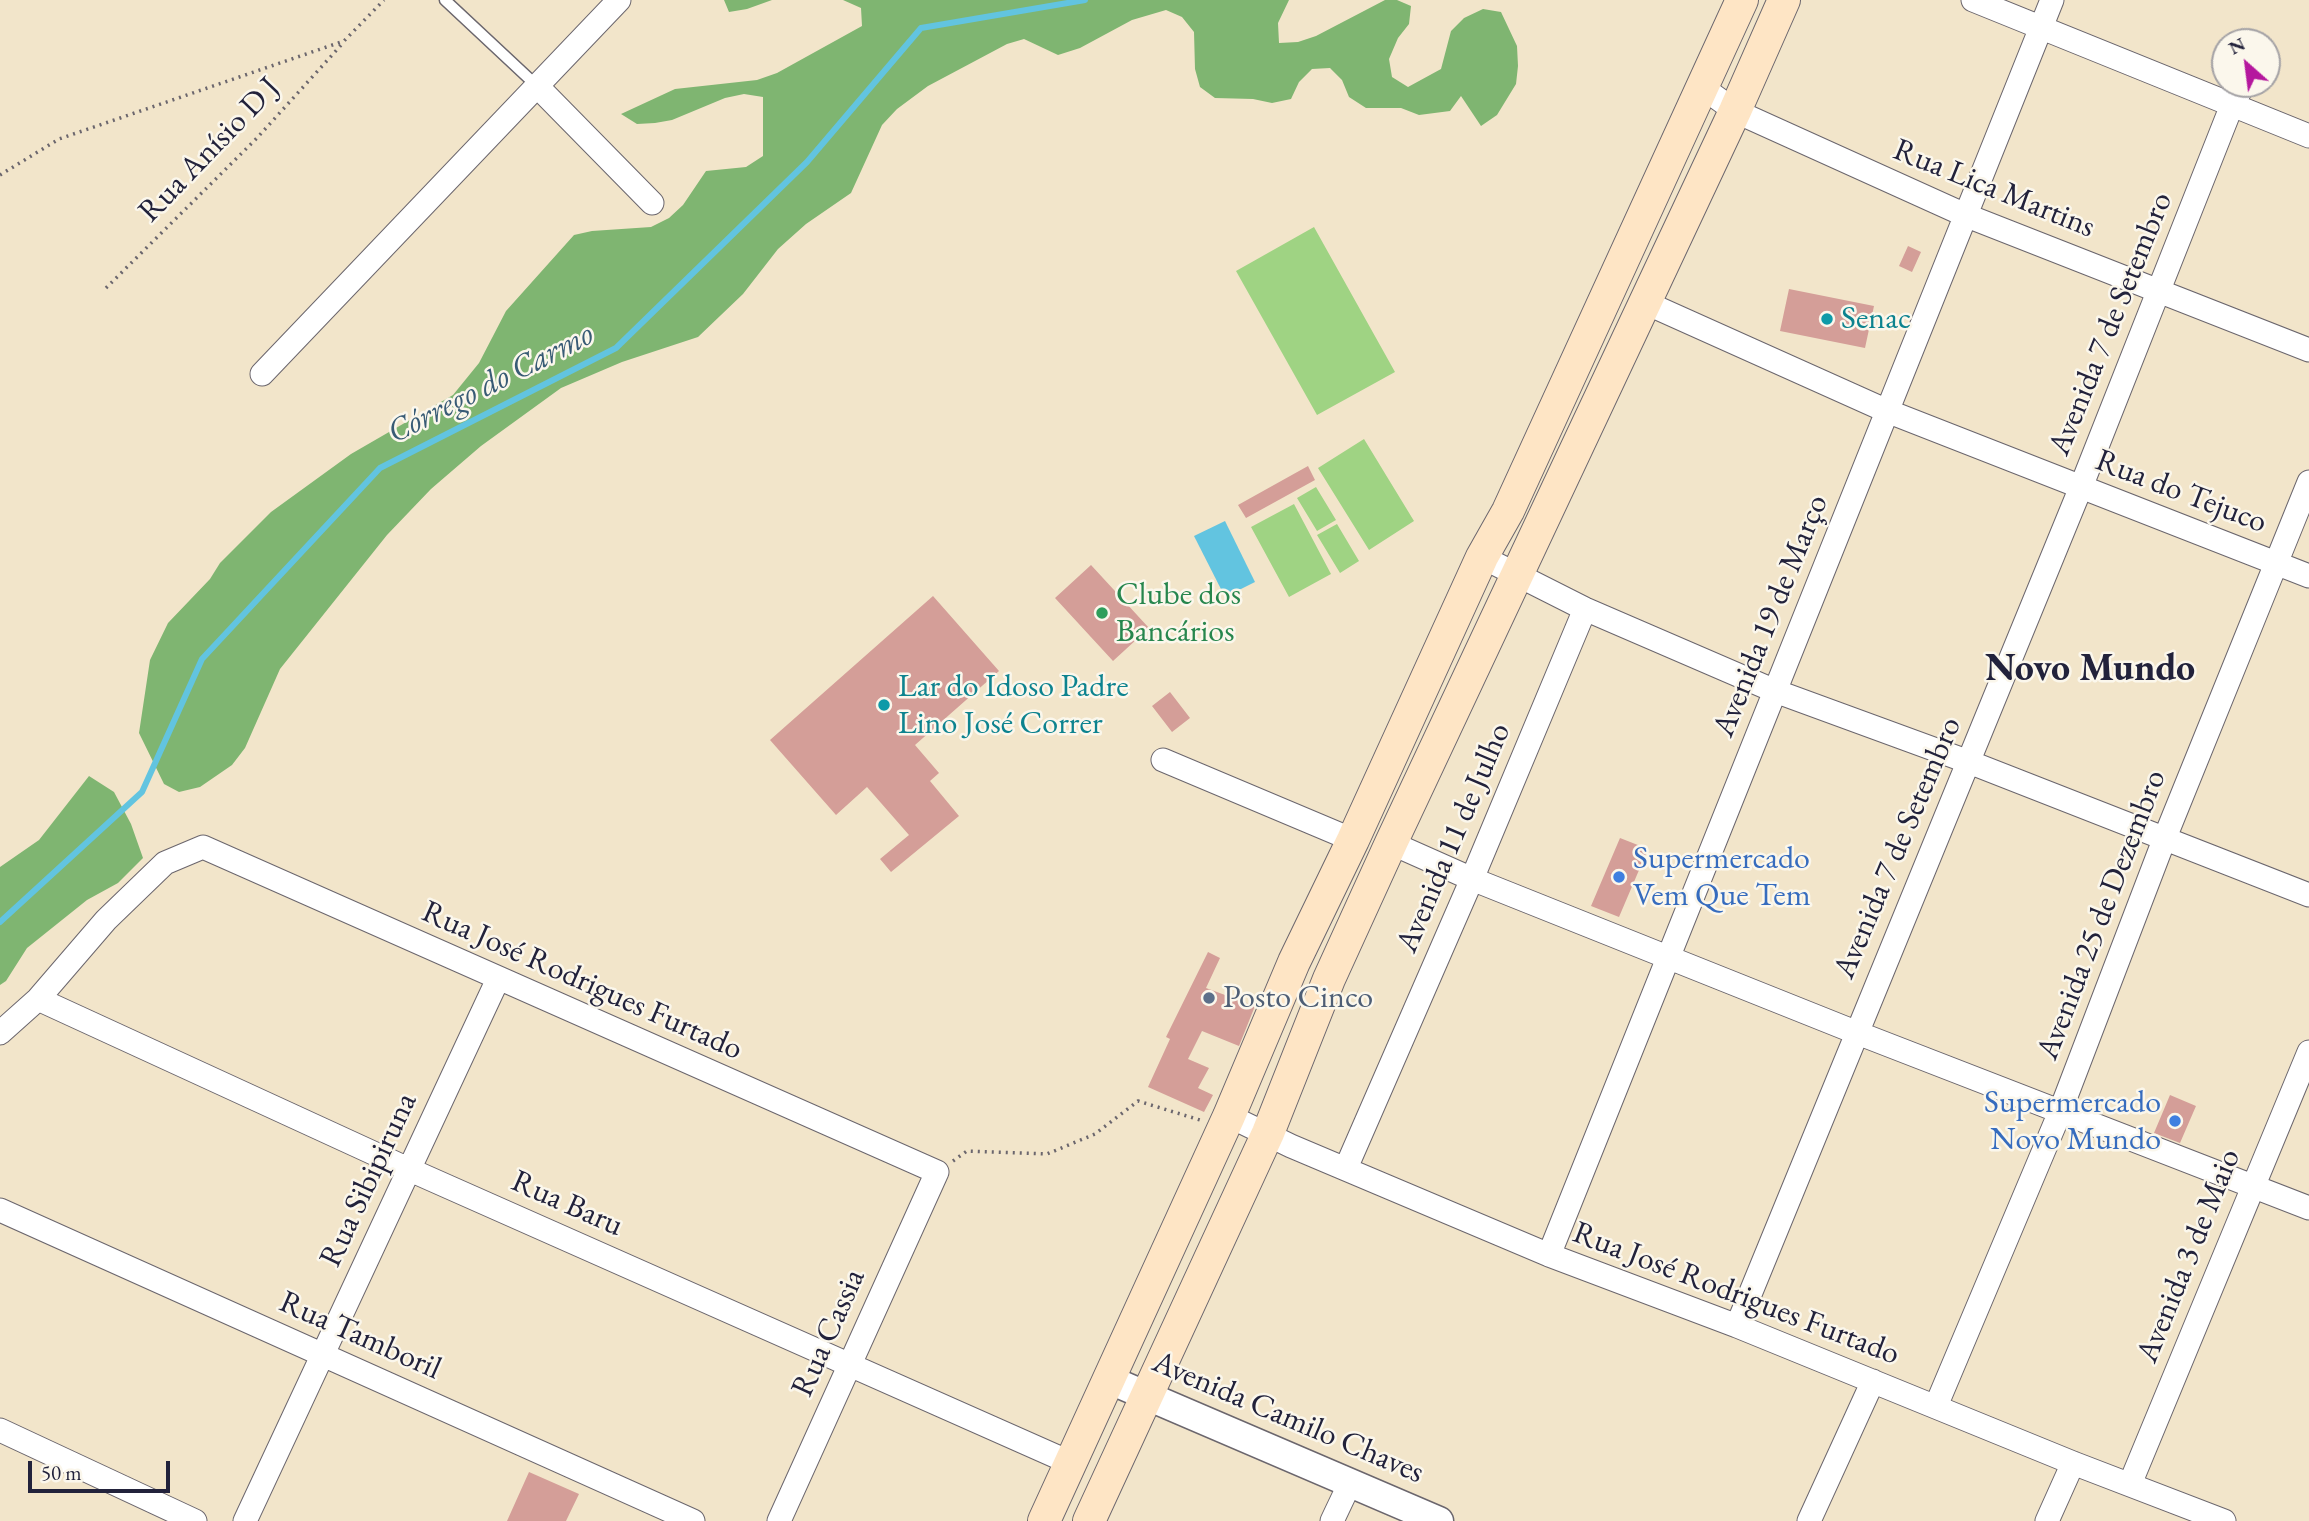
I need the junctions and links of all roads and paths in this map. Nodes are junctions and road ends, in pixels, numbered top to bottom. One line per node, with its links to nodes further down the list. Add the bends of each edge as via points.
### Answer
1 (384, 0): 9 (path, Rua Anísio D J)
2 (445, 0): 10 (lane)
3 (619, 0): 10 (street)
4 (1742, 0): 11 (main road)
5 (1784, 0): 14 (main road)
6 (1973, 0): 8 (street)
7 (2052, 0): 8 (street, Avenida 19 de Março)
8 (2041, 28): 13 (street); 18 (street, Avenida 19 de Março)
9 (344, 41): 16 (path, via 59,139); 19 (path, Rua Anísio D J, via 257,138)
10 (537, 86): 17 (street); 23 (street)
11 (1702, 87): 14 (street, Rua Lica Martins); 27 (main road, via 1508,511)
12 (2236, 98): 13 (street, Avenida 7 de Setembro)
13 (2232, 105): 15 (street); 20 (street, Avenida 7 de Setembro)
14 (1735, 111): 18 (street, Rua Lica Martins); 21 (main road)
15 (2309, 136)
16 (0, 175)
17 (652, 203)
18 (1965, 215): 20 (street, Rua Lica Martins); 24 (street, Avenida 19 de Março)
19 (106, 288)
20 (2158, 289): 22 (street, Rua Lica Martins); 26 (street, Avenida 7 de Setembro)
21 (1644, 302): 24 (street, Rua do Tejuco); 29 (main road)
22 (2309, 350)
23 (262, 374)
24 (1887, 411): 26 (street, Rua do Tejuco); 32 (street, Avenida 19 de Março)
25 (2309, 482): 28 (street, Avenida 25 de Dezembro)
26 (2081, 487): 28 (street, Rua do Tejuco); 34 (street, Avenida 7 de Setembro)
27 (1482, 556): 29 (street); 35 (main road)
28 (2277, 563): 30 (street, Rua do Tejuco); 36 (street, Avenida 25 de Dezembro)
29 (1514, 575): 31 (street); 37 (main road)
30 (2309, 576)
31 (1585, 609): 32 (street); 38 (street, Avenida 11 de Julho)
32 (1774, 691): 34 (street); 40 (street, Avenida 19 de Março)
33 (1163, 760): 35 (street)
34 (1969, 762): 36 (street); 45 (street, Avenida 7 de Setembro)
35 (1353, 840): 41 (main road)
36 (2164, 840): 39 (street); 48 (street, Avenida 25 de Dezembro)
37 (1391, 843): 38 (street); 43 (main road)
38 (1472, 879): 40 (street); 51 (street, Avenida 11 de Julho)
39 (2309, 895)
40 (1668, 958): 45 (street); 57 (street, Avenida 19 de Março)
41 (1293, 962): 43 (main road); 49 (main road)
42 (498, 979): 44 (street, Rua José Rodrigues Furtado, via 203,847 165,863 106,920); 52 (street, Rua Sibipiruna); 53 (street, Rua José Rodrigues Furtado)
43 (1329, 979): 50 (main road)
44 (38, 999): 46 (street); 52 (street, Rua Baru)
45 (1855, 1032): 48 (street); 58 (street, Avenida 7 de Setembro)
46 (0, 1033)
47 (2309, 1052): 54 (street, Avenida 3 de Maio)
48 (2060, 1112): 54 (street); 64 (street, Avenida 25 de Dezembro)
49 (1218, 1117): 50 (street, Rua José Rodrigues Furtado); 53 (path, via 1200,1120 1138,1101 1095,1134 1047,1154 967,1151); 61 (main road)
50 (1268, 1133): 51 (street, Rua José Rodrigues Furtado); 63 (main road)
51 (1346, 1168): 57 (street, Rua José Rodrigues Furtado)
52 (408, 1169): 59 (street, Rua Sibipiruna); 60 (street, Rua Baru)
53 (937, 1172): 60 (street, Rua Cassia)
54 (2252, 1184): 55 (street); 69 (street, Avenida 3 de Maio)
55 (2309, 1208)
56 (0, 1210): 59 (street, Rua Tamboril)
57 (1549, 1255): 58 (street, Rua José Rodrigues Furtado)
58 (1737, 1326): 62 (street, Rua José Rodrigues Furtado)
59 (324, 1354): 71 (street, Rua Sibipiruna); 72 (street, Rua Tamboril)
60 (850, 1364): 66 (street, Rua Baru); 73 (street, Rua Cassia)
61 (1110, 1380): 63 (street, Avenida Camilo Chaves); 66 (main road)
62 (1872, 1381): 64 (street, Rua José Rodrigues Furtado); 78 (street)
63 (1147, 1396): 68 (street, Avenida Camilo Chaves); 75 (main road)
64 (1936, 1406): 67 (street, Rua José Rodrigues Furtado)
65 (0, 1430): 70 (street)
66 (1071, 1463): 74 (main road)
67 (2073, 1463): 69 (street, Rua José Rodrigues Furtado); 79 (street)
68 (1350, 1483): 76 (street); 77 (street, Avenida Camilo Chaves)
69 (2130, 1484): 80 (street, Rua José Rodrigues Furtado)
70 (195, 1521)
71 (245, 1521)
72 (693, 1521)
73 (779, 1521)
74 (1044, 1521)
75 (1089, 1521)
76 (1332, 1521)
77 (1439, 1521)
78 (1809, 1521)
79 (2047, 1521)
80 (2224, 1521)

